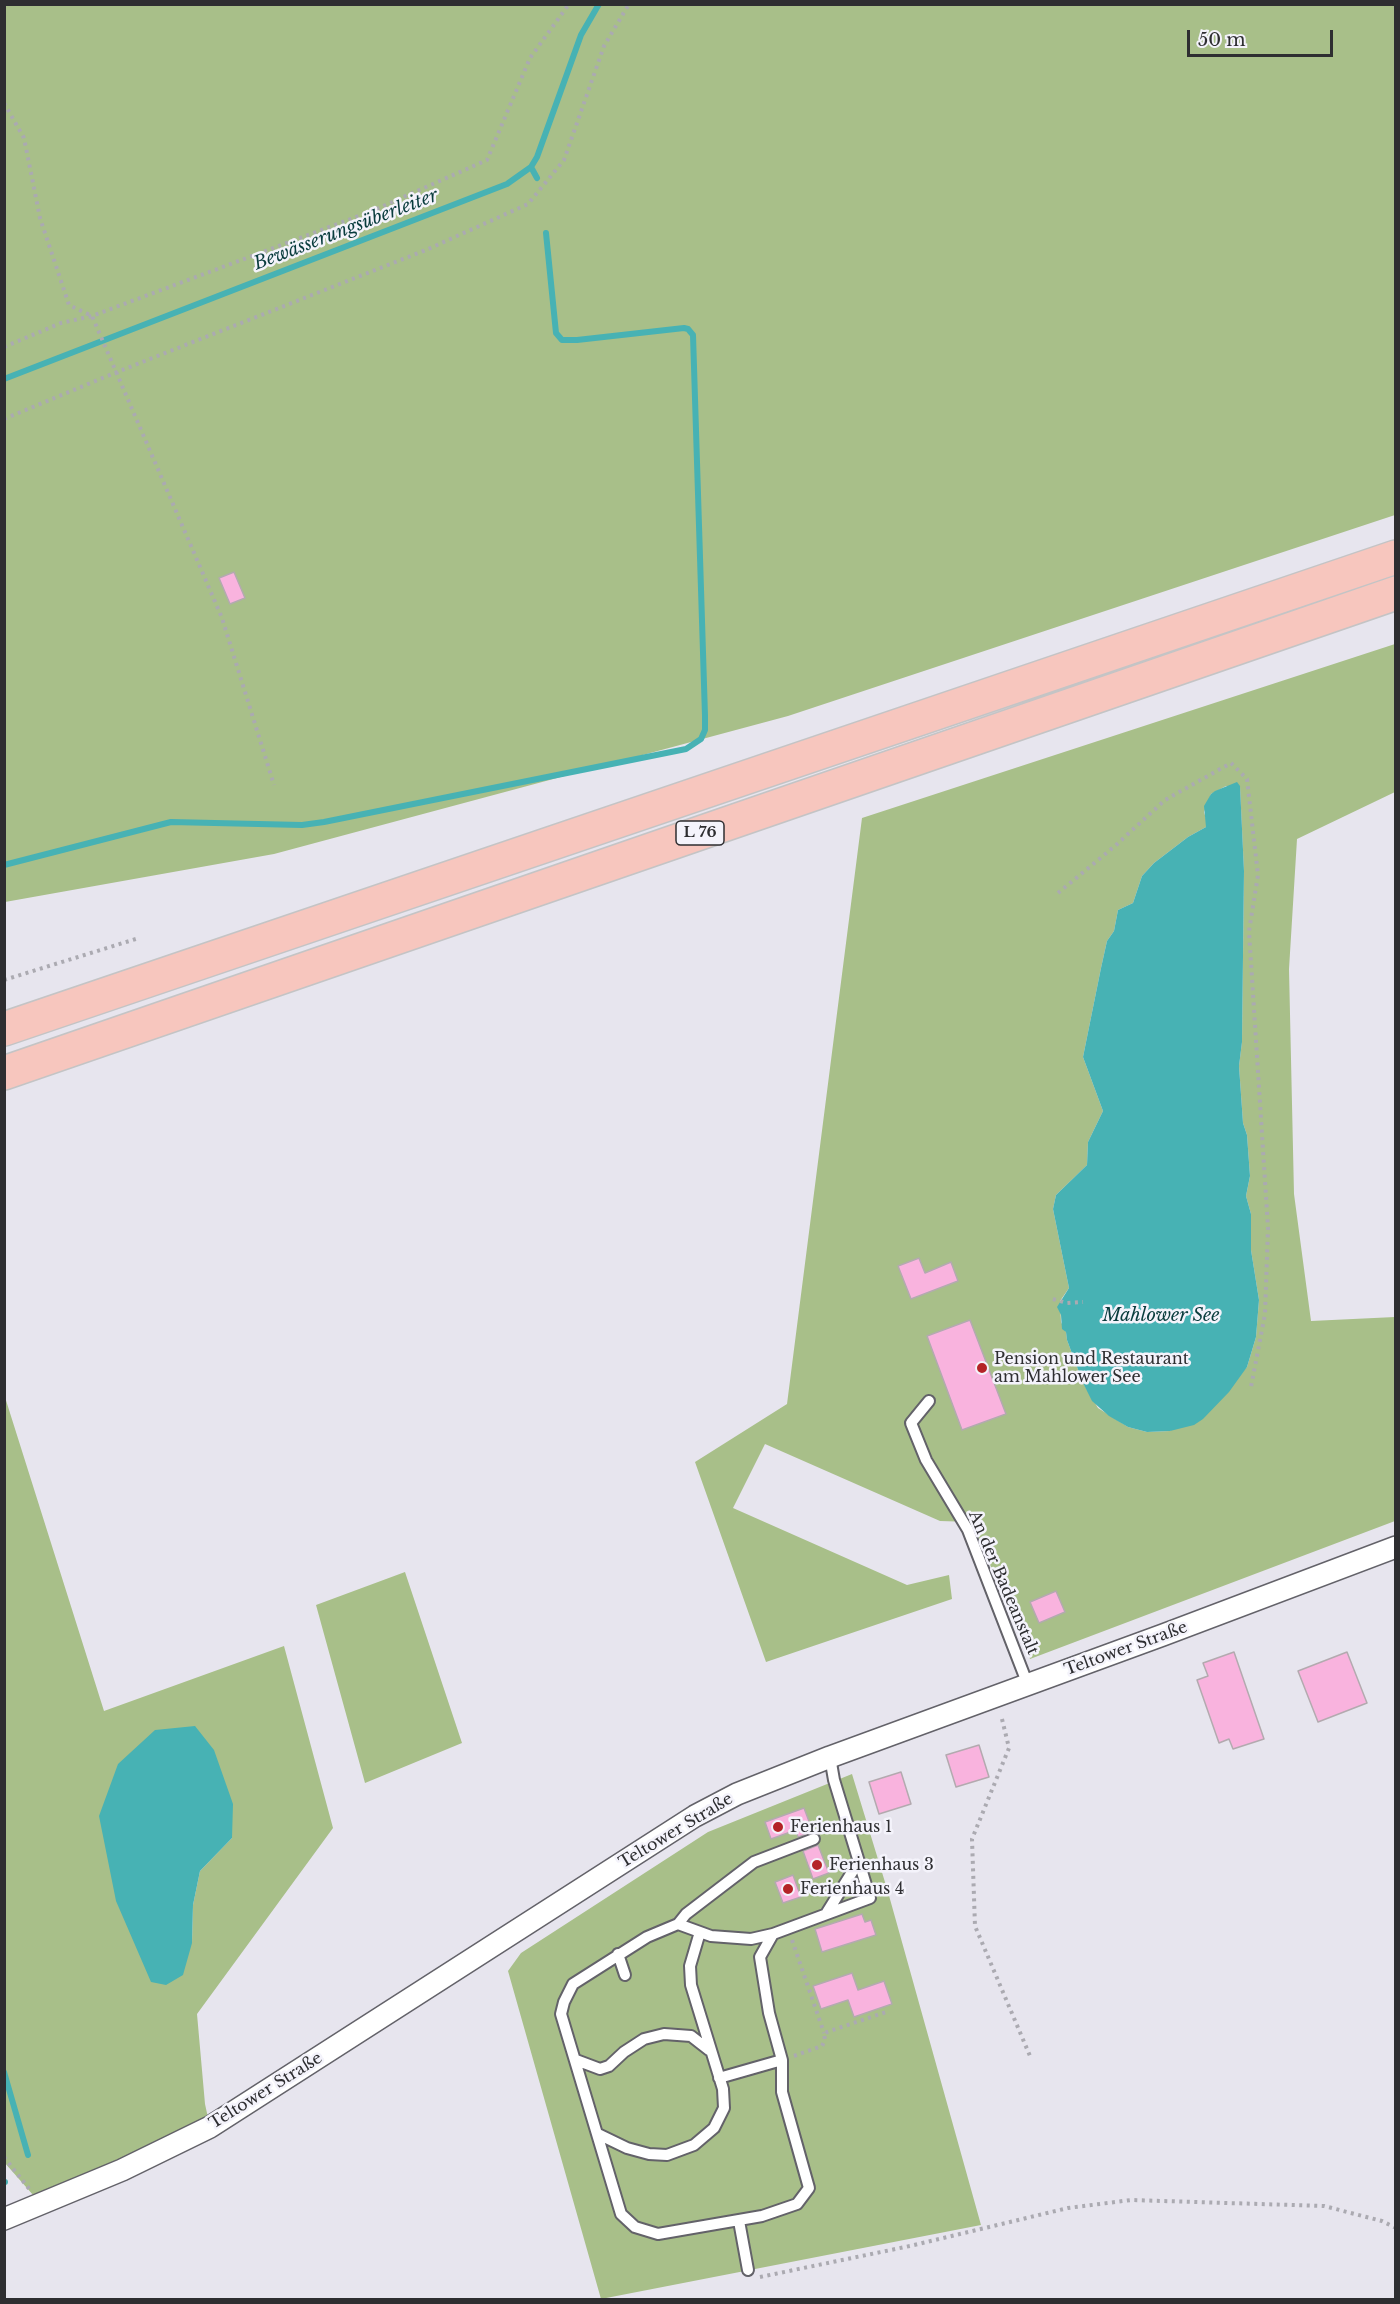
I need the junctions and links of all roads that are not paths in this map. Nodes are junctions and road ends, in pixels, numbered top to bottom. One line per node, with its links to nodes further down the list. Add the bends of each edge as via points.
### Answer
1 (1395, 557): 3 (main road, L 76)
2 (1395, 593): 4 (main road, L 76)
3 (4, 1029)
4 (4, 1073)
5 (929, 1401): 7 (lane, An der Badeanstalt, via 912,1424 926,1460 968,1530)
6 (1395, 1547): 7 (street, Teltower Straße)
7 (1028, 1685): 8 (street, Teltower Straße)
8 (830, 1757): 10 (lane); 22 (street, Teltower Straße, via 762,1783 695,1816 210,2127 122,2170 37,2200)
9 (814, 1839): 12 (lane, via 754,1862)
10 (859, 1861): 11 (lane); 11 (lane, via 870,1898)
11 (826, 1914): 14 (lane)
12 (678, 1924): 13 (lane); 15 (lane)
13 (700, 1932): 14 (lane, via 751,1939); 17 (lane, via 690,1966 691,1985)
14 (773, 1934): 19 (lane, via 760,1957)
15 (618, 1954): 16 (lane); 18 (lane, via 573,1984 564,2002 561,2014)
16 (626, 1975)
17 (709, 2050): 18 (lane, via 691,2036 664,2034 644,2039 600,2069); 20 (lane)
18 (576, 2060): 21 (lane)
19 (782, 2060): 20 (lane); 23 (lane, via 782,2092 809,2188 797,2204)
20 (719, 2078): 21 (lane, via 724,2108 714,2128 694,2145 668,2155 649,2154)
21 (598, 2134): 23 (lane, via 621,2214 635,2227 658,2234)
22 (4, 2219)
23 (739, 2221): 24 (lane)
24 (748, 2270)

